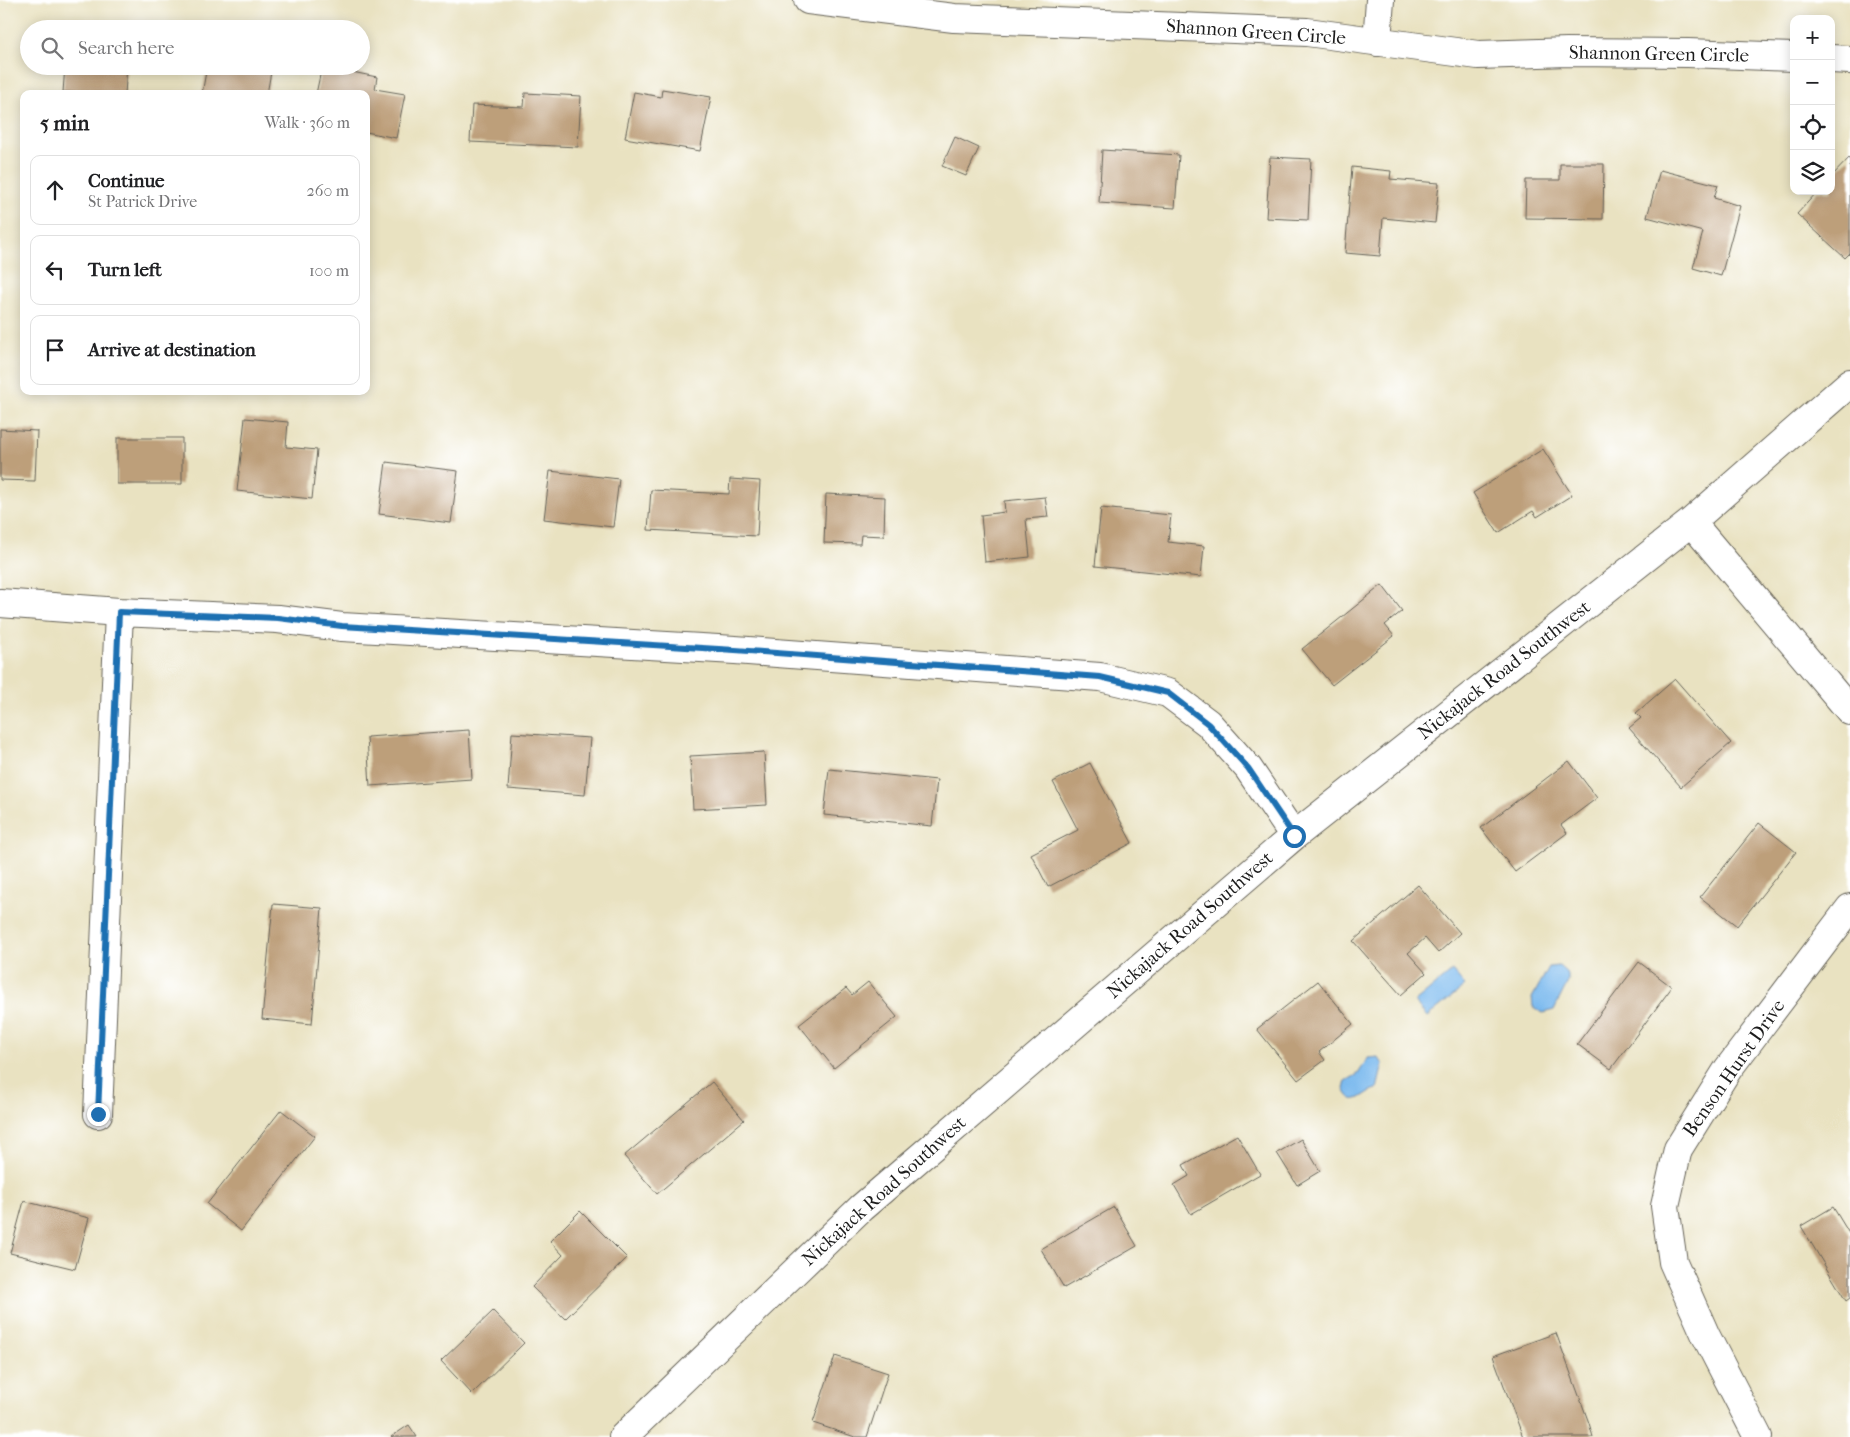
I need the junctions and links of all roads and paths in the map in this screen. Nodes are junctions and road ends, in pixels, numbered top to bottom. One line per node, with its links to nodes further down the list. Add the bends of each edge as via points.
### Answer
1 (808, 0): 3 (street, Shannon Green Circle, via 954,18 1307,32)
2 (1380, 0): 3 (street)
3 (1377, 42): 4 (street, Shannon Green Circle, via 1478,55 1688,52)
4 (1790, 56)
5 (1835, 59): 6 (street)
6 (1850, 60)
7 (1850, 383): 8 (street, Nickajack Road Southwest)
8 (1691, 522): 11 (street); 12 (street, Nickajack Road Southwest)
9 (0, 603): 10 (street)
10 (119, 612): 12 (street, via 278,618 342,626 1100,677 1168,693 1208,724 1248,768); 14 (street)
11 (1850, 711)
12 (1294, 836): 15 (street, Nickajack Road Southwest, via 861,1208)
13 (1850, 908): 16 (street, Benson Hurst Drive, via 1728,1069 1682,1141 1665,1206 1674,1262 1706,1336)
14 (98, 1114)
15 (623, 1437)
16 (1758, 1437)

